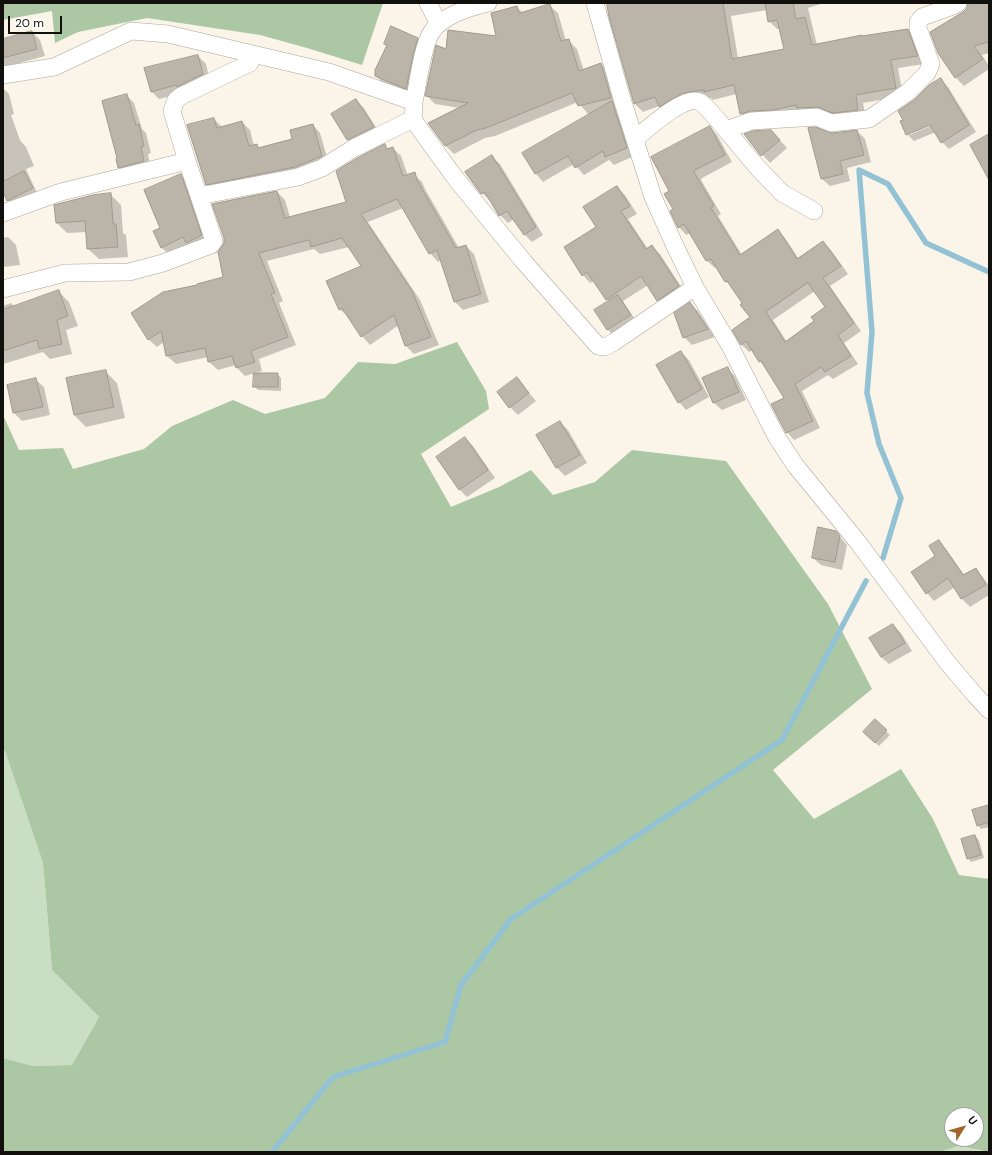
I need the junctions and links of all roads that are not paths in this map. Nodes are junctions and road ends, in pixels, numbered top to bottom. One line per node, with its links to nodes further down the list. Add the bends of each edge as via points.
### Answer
1 (488, 3): 5 (street, via 455,14)
2 (595, 3): 10 (street)
3 (958, 3): 9 (street, via 922,17 918,22 931,64 927,74 908,92 869,118 831,123 817,117 751,121)
4 (428, 4): 5 (street)
5 (439, 24): 8 (street, via 431,32 426,45)
6 (253, 54): 7 (street, via 168,34 131,31 54,67); 8 (street, via 329,72); 11 (street, via 250,63 176,100 172,111)
7 (3, 75)
8 (414, 110): 12 (street, via 322,168 298,177); 15 (street, via 431,146 474,202 598,346 605,347 614,342)
9 (726, 130): 10 (street, via 700,102 690,100 679,105); 14 (street, via 782,193)
10 (634, 139): 15 (street, via 653,197)
11 (187, 161): 12 (street); 13 (street, via 61,192)
12 (199, 196): 16 (street, via 214,241 211,245 163,263 129,272 65,273)
13 (3, 212)
14 (814, 212)
15 (695, 287): 17 (street, via 776,436 795,465 861,546 946,662)
16 (3, 289)
17 (989, 710)

